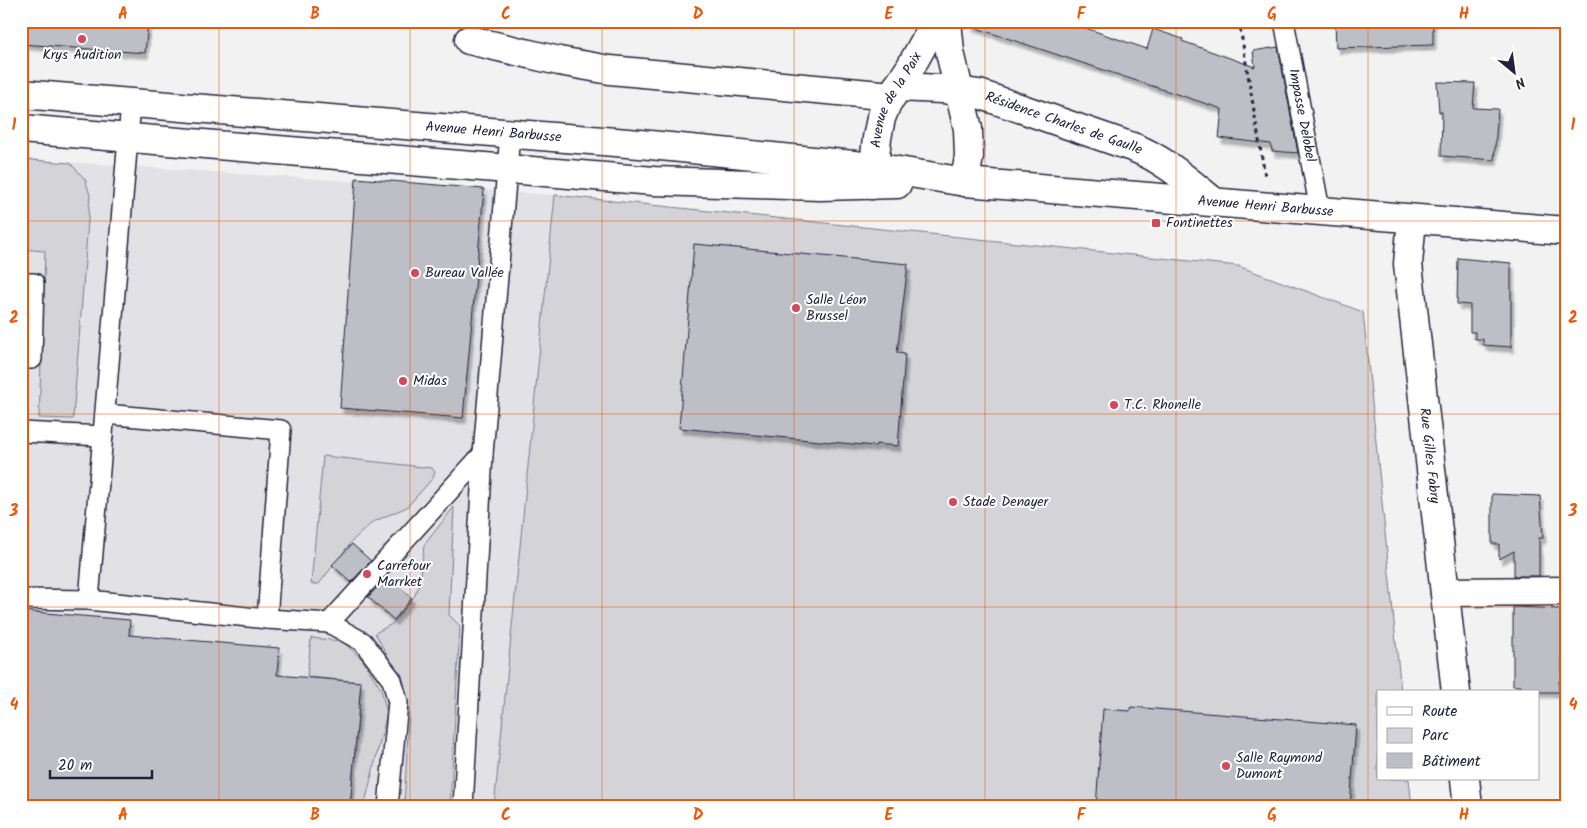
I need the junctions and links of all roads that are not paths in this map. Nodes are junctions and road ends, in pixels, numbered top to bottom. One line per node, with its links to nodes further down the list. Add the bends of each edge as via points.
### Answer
1 (936, 21): 5 (street, Avenue de la Paix)
2 (947, 21): 6 (street)
3 (1284, 21): 16 (lane, Impasse Delobel)
4 (470, 40): 5 (street, Résidence Charles de Gaulle, via 610,70)
5 (894, 91): 6 (street, Résidence Charles de Gaulle); 13 (street, Avenue de la Paix, via 880,124)
6 (959, 91): 14 (street, via 969,141); 15 (street, Résidence Charles de Gaulle, via 991,98 1151,154)
7 (21, 94): 8 (street, Avenue Henri Barbusse)
8 (131, 103): 10 (street, Avenue Henri Barbusse); 11 (lane)
9 (21, 129): 11 (street, Avenue Henri Barbusse)
10 (510, 134): 12 (lane); 13 (street, Avenue Henri Barbusse, via 640,144)
11 (128, 137): 12 (street, Avenue Henri Barbusse); 21 (lane)
12 (507, 169): 13 (street, Avenue Henri Barbusse, via 654,181 820,186); 24 (lane)
13 (873, 176): 14 (street, Avenue Henri Barbusse)
14 (965, 182): 15 (street, Avenue Henri Barbusse)
15 (1214, 202): 16 (street, Avenue Henri Barbusse)
16 (1320, 210): 17 (street, Avenue Henri Barbusse)
17 (1412, 219): 18 (street, Avenue Henri Barbusse); 26 (street, Rue Gilles Fabry, via 1408,264)
18 (1566, 231)
19 (21, 283): 20 (lane, via 34,283 32,359)
20 (21, 359)
21 (105, 414): 23 (lane); 29 (lane, via 280,430)
22 (21, 432): 23 (lane)
23 (103, 436): 28 (lane)
24 (483, 454): 30 (lane); 34 (lane)
25 (1566, 591): 26 (street)
26 (1445, 592): 31 (street, Rue Gilles Fabry)
27 (21, 599): 28 (lane)
28 (89, 600): 29 (lane)
29 (267, 619): 30 (lane)
30 (329, 623): 33 (lane, via 362,642 392,680 398,702)
31 (1456, 690)
32 (1465, 780): 35 (street)
33 (388, 807)
34 (463, 807)
35 (1468, 807)

